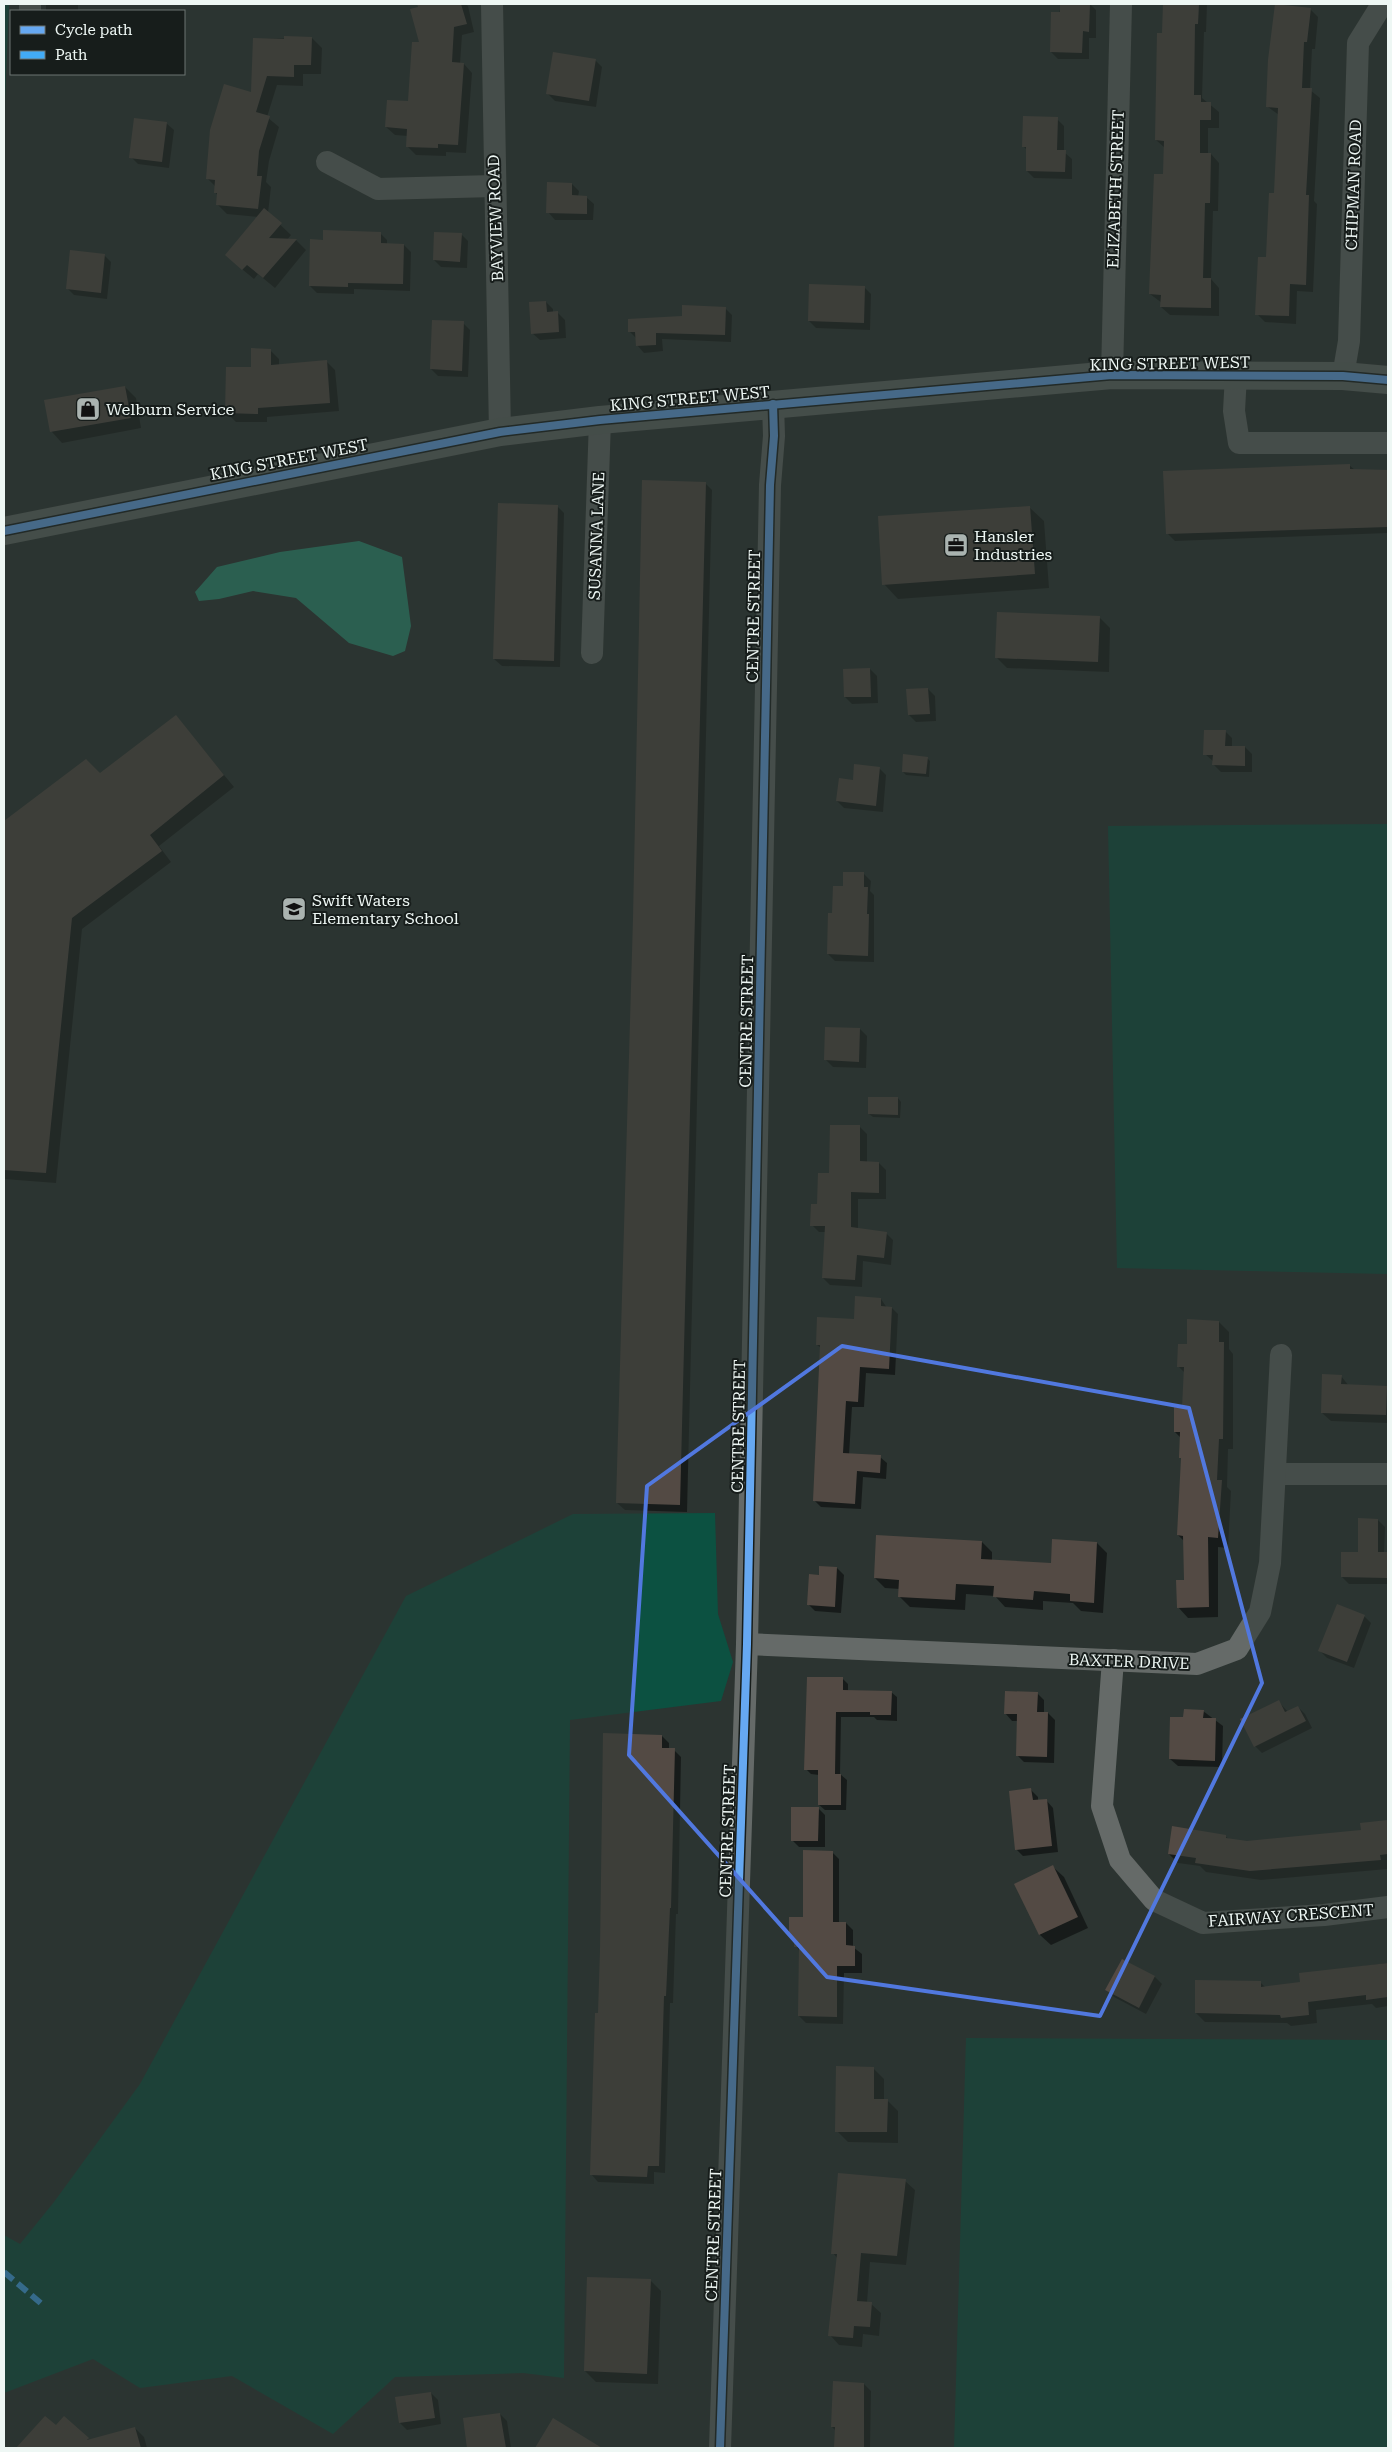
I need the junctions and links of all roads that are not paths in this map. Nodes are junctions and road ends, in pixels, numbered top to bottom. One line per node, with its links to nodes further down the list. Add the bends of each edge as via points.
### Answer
1 (492, 4): 5 (street, BAYVIEW ROAD)
2 (1121, 4): 6 (street, ELIZABETH STREET)
3 (1385, 4): 8 (street, CHIPMAN ROAD, via 1358,43 1349,341)
4 (327, 162): 5 (street, via 378,189)
5 (494, 186): 12 (street, BAYVIEW ROAD)
6 (1112, 375): 7 (main road, KING STREET WEST); 10 (main road, KING STREET WEST)
7 (1236, 375): 8 (main road, KING STREET WEST); 13 (street, via 1234,411 1239,443)
8 (1343, 376): 9 (main road, KING STREET WEST)
9 (1388, 380)
10 (773, 404): 11 (main road, KING STREET WEST); 19 (street, CENTRE STREET)
11 (600, 420): 12 (main road, KING STREET WEST); 15 (street, SUSANNA LANE)
12 (500, 432): 14 (main road, KING STREET WEST)
13 (1388, 443)
14 (4, 531)
15 (592, 653)
16 (1281, 1355): 17 (street, BAXTER DRIVE)
17 (1275, 1474): 18 (street); 20 (street, BAXTER DRIVE, via 1270,1563 1260,1612 1237,1649 1197,1664)
18 (1388, 1474)
19 (747, 1644): 20 (street, BAXTER DRIVE); 22 (street, CENTRE STREET)
20 (1113, 1660): 21 (street, FAIRWAY CRESCENT, via 1102,1806 1120,1860 1154,1900 1203,1923)
21 (1388, 1907)
22 (720, 2448)

